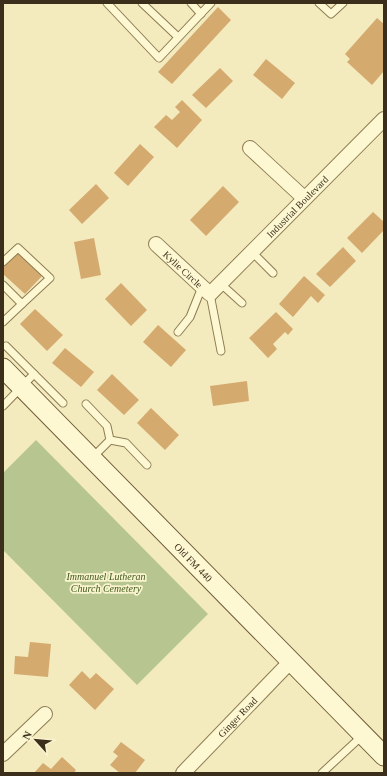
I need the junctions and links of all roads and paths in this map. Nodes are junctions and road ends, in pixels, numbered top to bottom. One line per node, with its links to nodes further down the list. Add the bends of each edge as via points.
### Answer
1 (107, 3): 8 (lane, via 159,58)
2 (142, 3): 8 (lane)
3 (191, 3): 7 (lane)
4 (211, 3): 7 (lane)
5 (319, 3): 6 (lane, via 331,14)
6 (343, 3)
7 (201, 14): 8 (lane)
8 (178, 37)
9 (384, 119): 11 (street, Industrial Boulevard)
10 (250, 148): 11 (street)
11 (304, 198): 13 (street, Industrial Boulevard)
12 (156, 244): 18 (street, Kylie Circle)
13 (252, 252): 15 (lane); 16 (street, Industrial Boulevard)
14 (3, 262): 19 (lane, via 18,248 50,278)
15 (273, 273)
16 (220, 284): 18 (street, Industrial Boulevard); 20 (lane)
17 (3, 285): 19 (lane)
18 (206, 291): 22 (lane); 24 (lane)
19 (22, 304): 21 (lane)
20 (242, 304)
21 (3, 322)
22 (178, 332)
23 (6, 346): 26 (lane)
24 (221, 351)
25 (3, 368): 26 (street, Old FM 440)
26 (28, 380): 27 (lane); 29 (lane); 31 (street, Old FM 440)
27 (63, 403)
28 (86, 404): 30 (lane, via 107,426)
29 (3, 406)
30 (110, 440): 31 (lane); 32 (lane, via 126,443)
31 (92, 458): 33 (street, Old FM 440)
32 (146, 465)
33 (291, 661): 35 (street, Old FM 440); 39 (street, Ginger Road)
34 (45, 714): 36 (street)
35 (363, 735): 37 (street, Old FM 440); 38 (lane)
36 (3, 754)
37 (384, 756)
38 (324, 772)
39 (182, 773)

